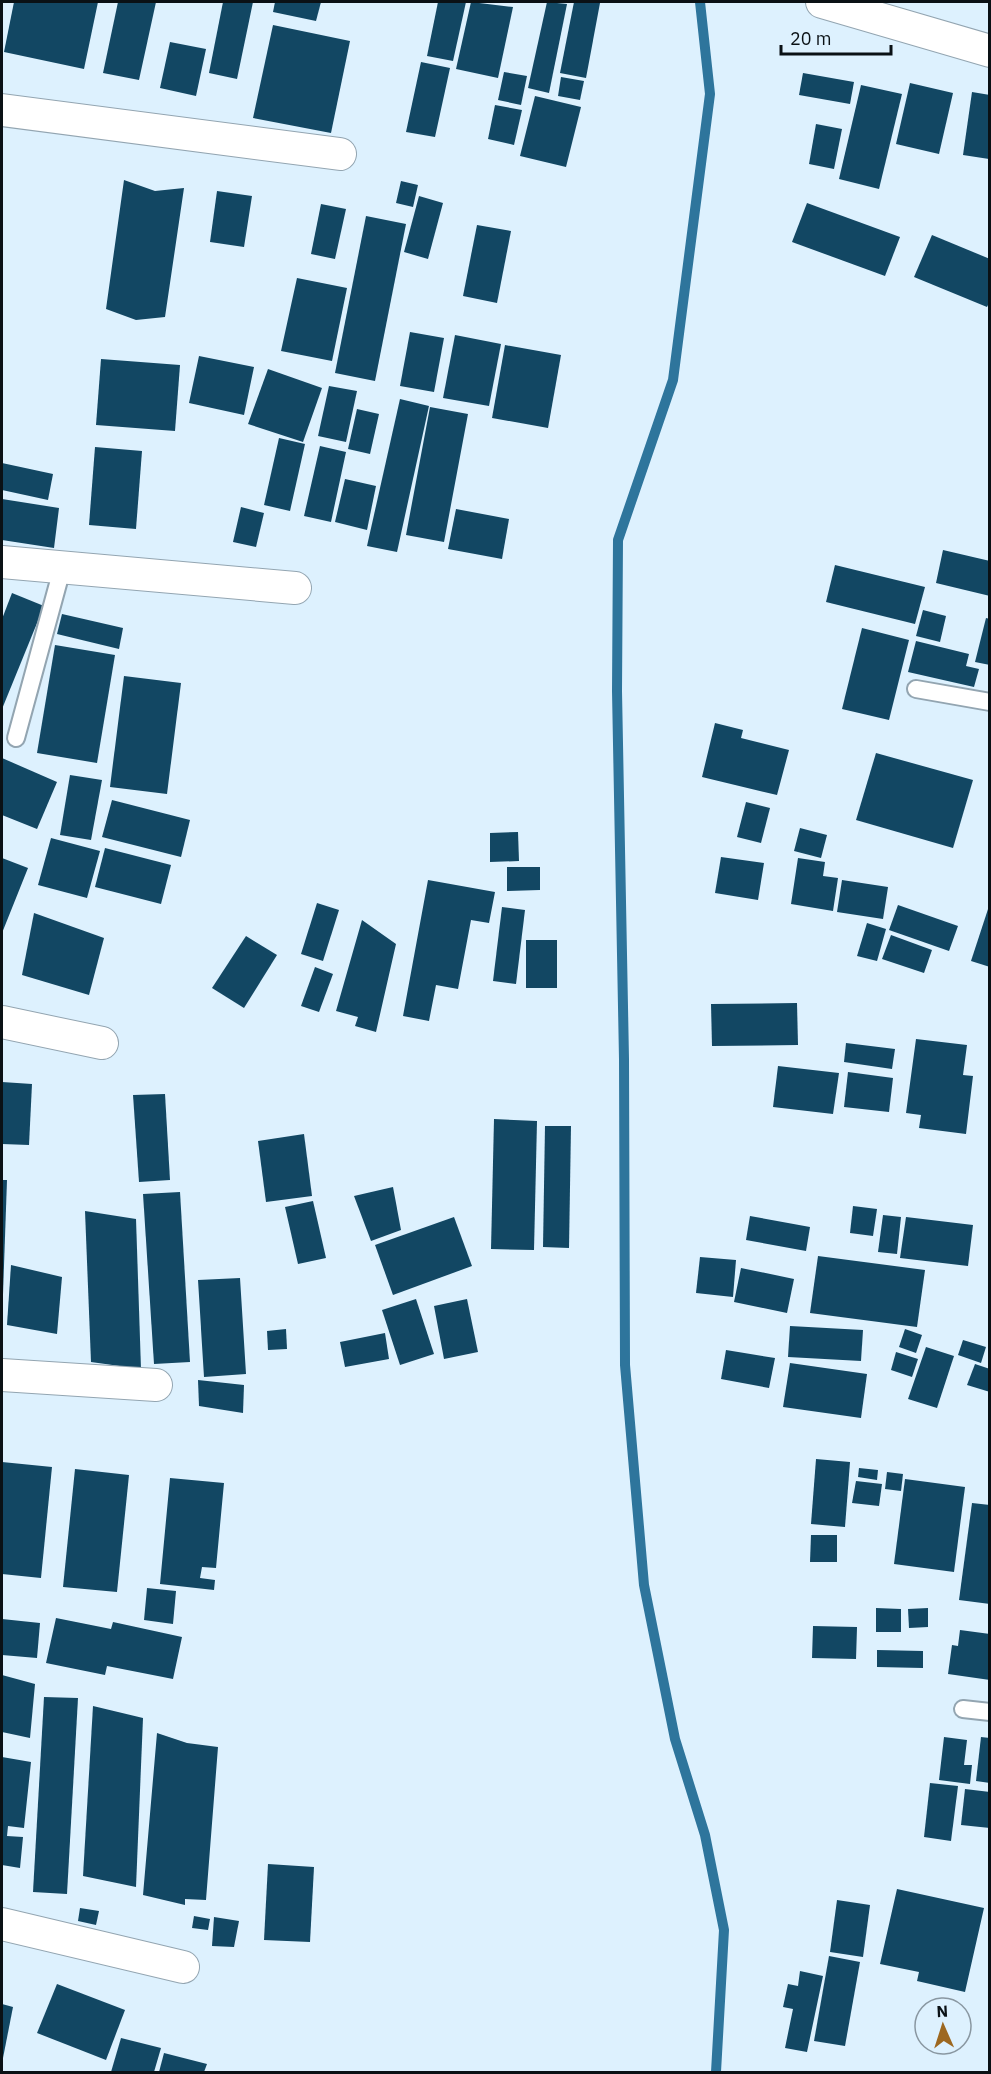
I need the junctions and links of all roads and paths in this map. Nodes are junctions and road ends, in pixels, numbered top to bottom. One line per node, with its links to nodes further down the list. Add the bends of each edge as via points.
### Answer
1 (822, 2): 2 (street)
2 (990, 51)
3 (2, 110): 4 (street)
4 (340, 154)
5 (2, 562): 6 (street)
6 (62, 569): 7 (street); 10 (lane)
7 (295, 588)
8 (916, 689): 9 (lane)
9 (990, 702)
10 (16, 738)
11 (2, 1022): 12 (street)
12 (102, 1043)
13 (2, 1375): 14 (street)
14 (156, 1385)
15 (963, 1709): 16 (lane)
16 (990, 1712)
17 (2, 1924): 18 (street)
18 (183, 1967)

